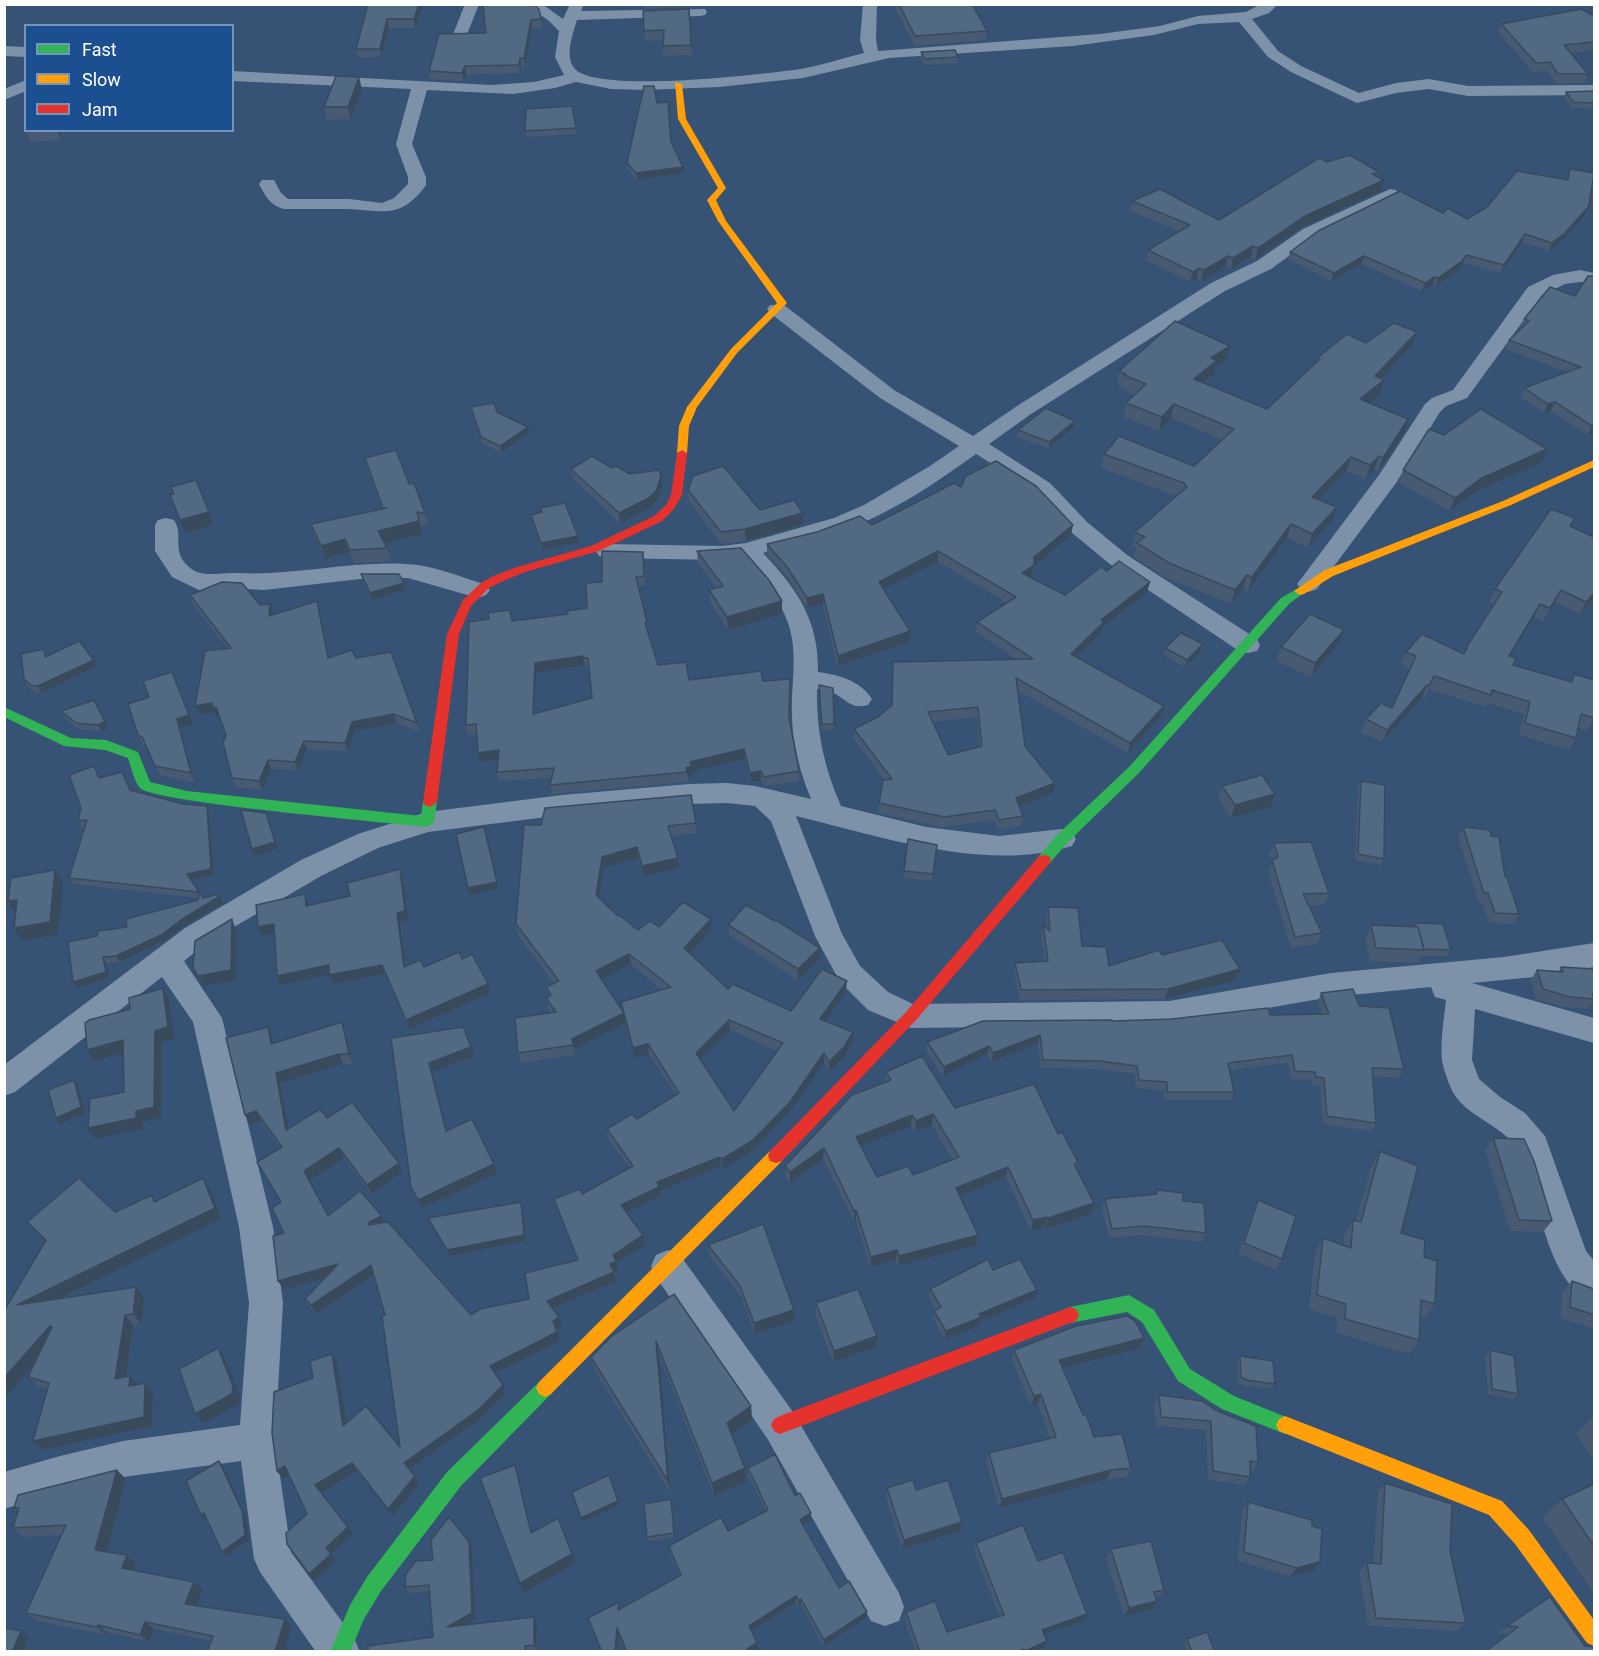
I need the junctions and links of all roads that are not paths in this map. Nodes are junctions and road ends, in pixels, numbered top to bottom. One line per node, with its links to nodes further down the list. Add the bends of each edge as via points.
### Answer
1 (472, 4): 10 (street)
2 (531, 4): 8 (street, via 553,17)
3 (870, 4): 13 (street, via 868,40)
4 (1271, 4): 7 (street, via 1251,16)
5 (1173, 11): 9 (street)
6 (700, 12): 8 (street)
7 (1242, 16): 9 (street); 19 (street, via 1273,54 1357,98 1429,84 1468,91)
8 (571, 17): 15 (street, via 564,62)
9 (1187, 22): 13 (street, via 1112,36)
10 (459, 37)
11 (4, 51): 12 (street)
12 (24, 52)
13 (872, 56): 16 (street, via 797,74)
14 (234, 76): 18 (street)
15 (575, 78): 16 (street, via 627,85); 18 (street, via 545,87)
16 (678, 84): 24 (street, via 682,119 722,189 711,200 722,221 783,303)
17 (24, 86): 20 (street)
18 (420, 86): 21 (street, via 404,144 417,185 400,202 383,208 284,204)
19 (1594, 90)
20 (4, 95)
21 (268, 184)
22 (1390, 194): 25 (street, via 1309,233 1264,265 1218,287)
23 (1594, 278): 30 (street, via 1560,279 1535,291 1460,394 1432,408 1388,478)
24 (777, 309): 25 (street, via 887,394); 29 (street, via 734,351 688,413 672,508)
25 (975, 445): 28 (street, via 872,510); 32 (street, via 1042,488 1119,560)
26 (1594, 463): 30 (street)
27 (166, 525): 31 (street, via 166,551 180,572 198,582 264,582 408,571)
28 (747, 550): 29 (street); 33 (street, via 777,582 802,626)
29 (591, 551): 31 (street, via 530,567)
30 (1309, 584): 32 (street, via 1285,601)
31 (478, 590): 38 (street, via 465,603 455,626)
32 (1248, 645): 39 (street, via 1134,770)
33 (805, 678): 34 (street, via 838,684); 37 (street, via 804,726 816,783)
34 (859, 699)
35 (4, 711): 38 (street, via 69,743 106,745 133,755 145,786 187,796)
36 (767, 800): 37 (street); 38 (street, via 728,793 689,794); 44 (street, via 783,816 829,936 850,974 878,1001)
37 (831, 815): 39 (street, via 926,837 999,846)
38 (427, 822): 41 (street, via 368,841 311,868)
39 (1062, 838): 44 (street)
40 (1594, 955): 42 (street, via 1558,963)
41 (165, 957): 46 (street); 50 (street, via 207,1018 256,1227 266,1303)
42 (1397, 977): 43 (street); 44 (street, via 1271,993 1169,1013)
43 (1461, 991): 45 (street); 48 (street, via 1456,1060 1466,1087 1514,1123 1534,1146 1572,1260)
44 (911, 1016): 47 (street)
45 (1594, 1030)
46 (4, 1083)
47 (668, 1266): 49 (street); 54 (street, via 454,1479 374,1584)
48 (1594, 1285)
49 (780, 1425): 52 (street); 53 (street, via 1072,1314 1129,1303 1148,1316 1184,1375 1228,1404 1495,1508 1522,1537)
50 (257, 1441): 51 (street, via 123,1459); 54 (street, via 273,1559)
51 (4, 1491)
52 (885, 1607)
53 (1594, 1636)
54 (340, 1652)

